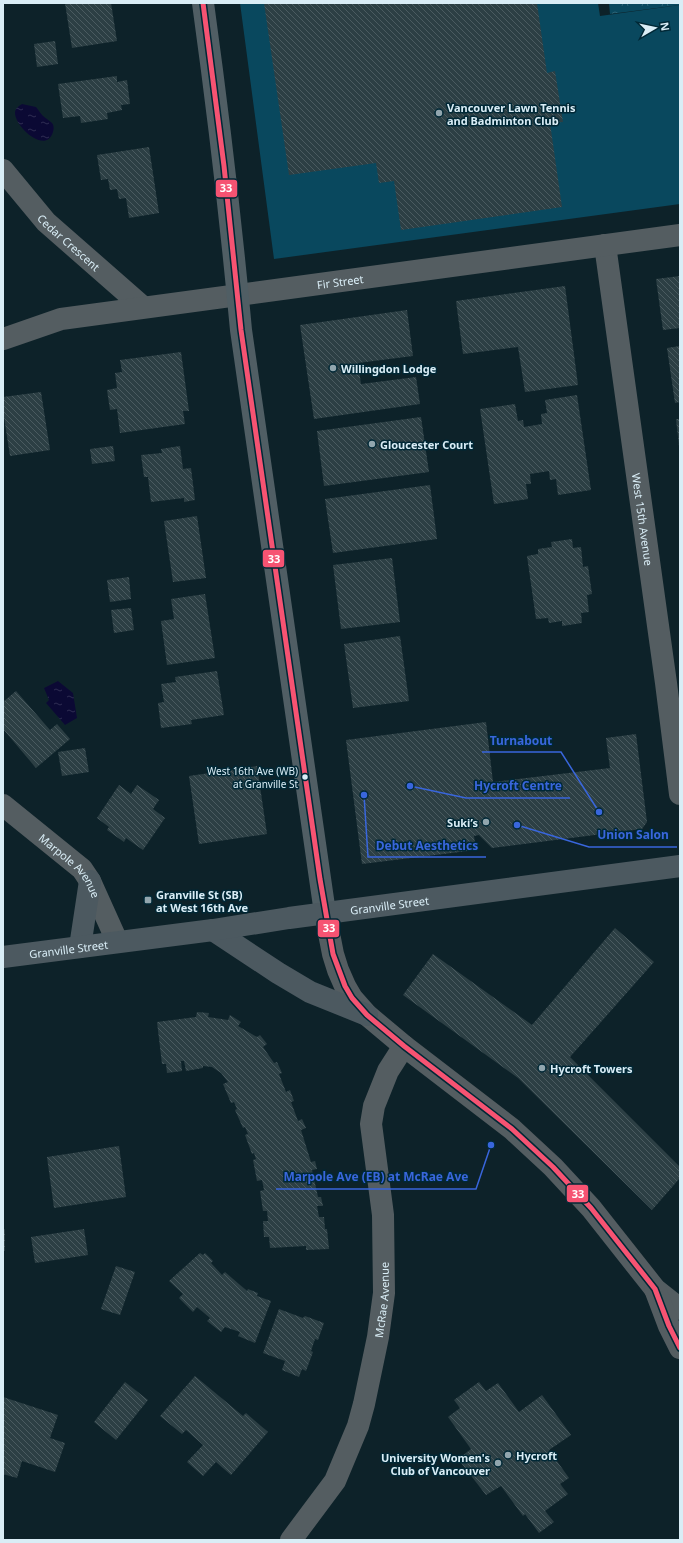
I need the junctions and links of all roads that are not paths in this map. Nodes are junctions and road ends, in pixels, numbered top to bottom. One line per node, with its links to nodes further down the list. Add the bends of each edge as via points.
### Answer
1 (203, 3): 5 (main road, via 222,142)
2 (3, 170): 6 (street, Cedar Crescent, via 46,222)
3 (680, 235): 4 (street, Fir Street)
4 (605, 245): 5 (street, Fir Street); 8 (street, West 15th Avenue)
5 (238, 294): 6 (street, Fir Street); 12 (main road, via 241,330)
6 (143, 307): 7 (street, Fir Street, via 61,319)
7 (3, 339)
8 (680, 794)
9 (3, 805): 11 (street, Marpole Avenue, via 82,869)
10 (680, 866): 12 (highway, Granville Street)
11 (90, 881): 14 (street, Marpole Avenue); 15 (highway)
12 (325, 913): 13 (highway, Granville Street); 17 (street, via 338,970 352,998)
13 (213, 930): 14 (highway, Granville Street); 17 (highway, via 310,992)
14 (117, 942): 15 (highway, Granville Street)
15 (80, 946): 16 (highway, Granville Street)
16 (3, 957)
17 (367, 1015): 18 (street)
18 (404, 1046): 19 (street, via 512,1129 553,1167 591,1208); 22 (street, McRae Avenue, via 388,1071 374,1106 371,1124 384,1215 384,1293 364,1404 358,1426 334,1481)
19 (655, 1289): 20 (street); 21 (street, via 668,1326)
20 (680, 1309)
21 (680, 1348)
22 (290, 1540)

